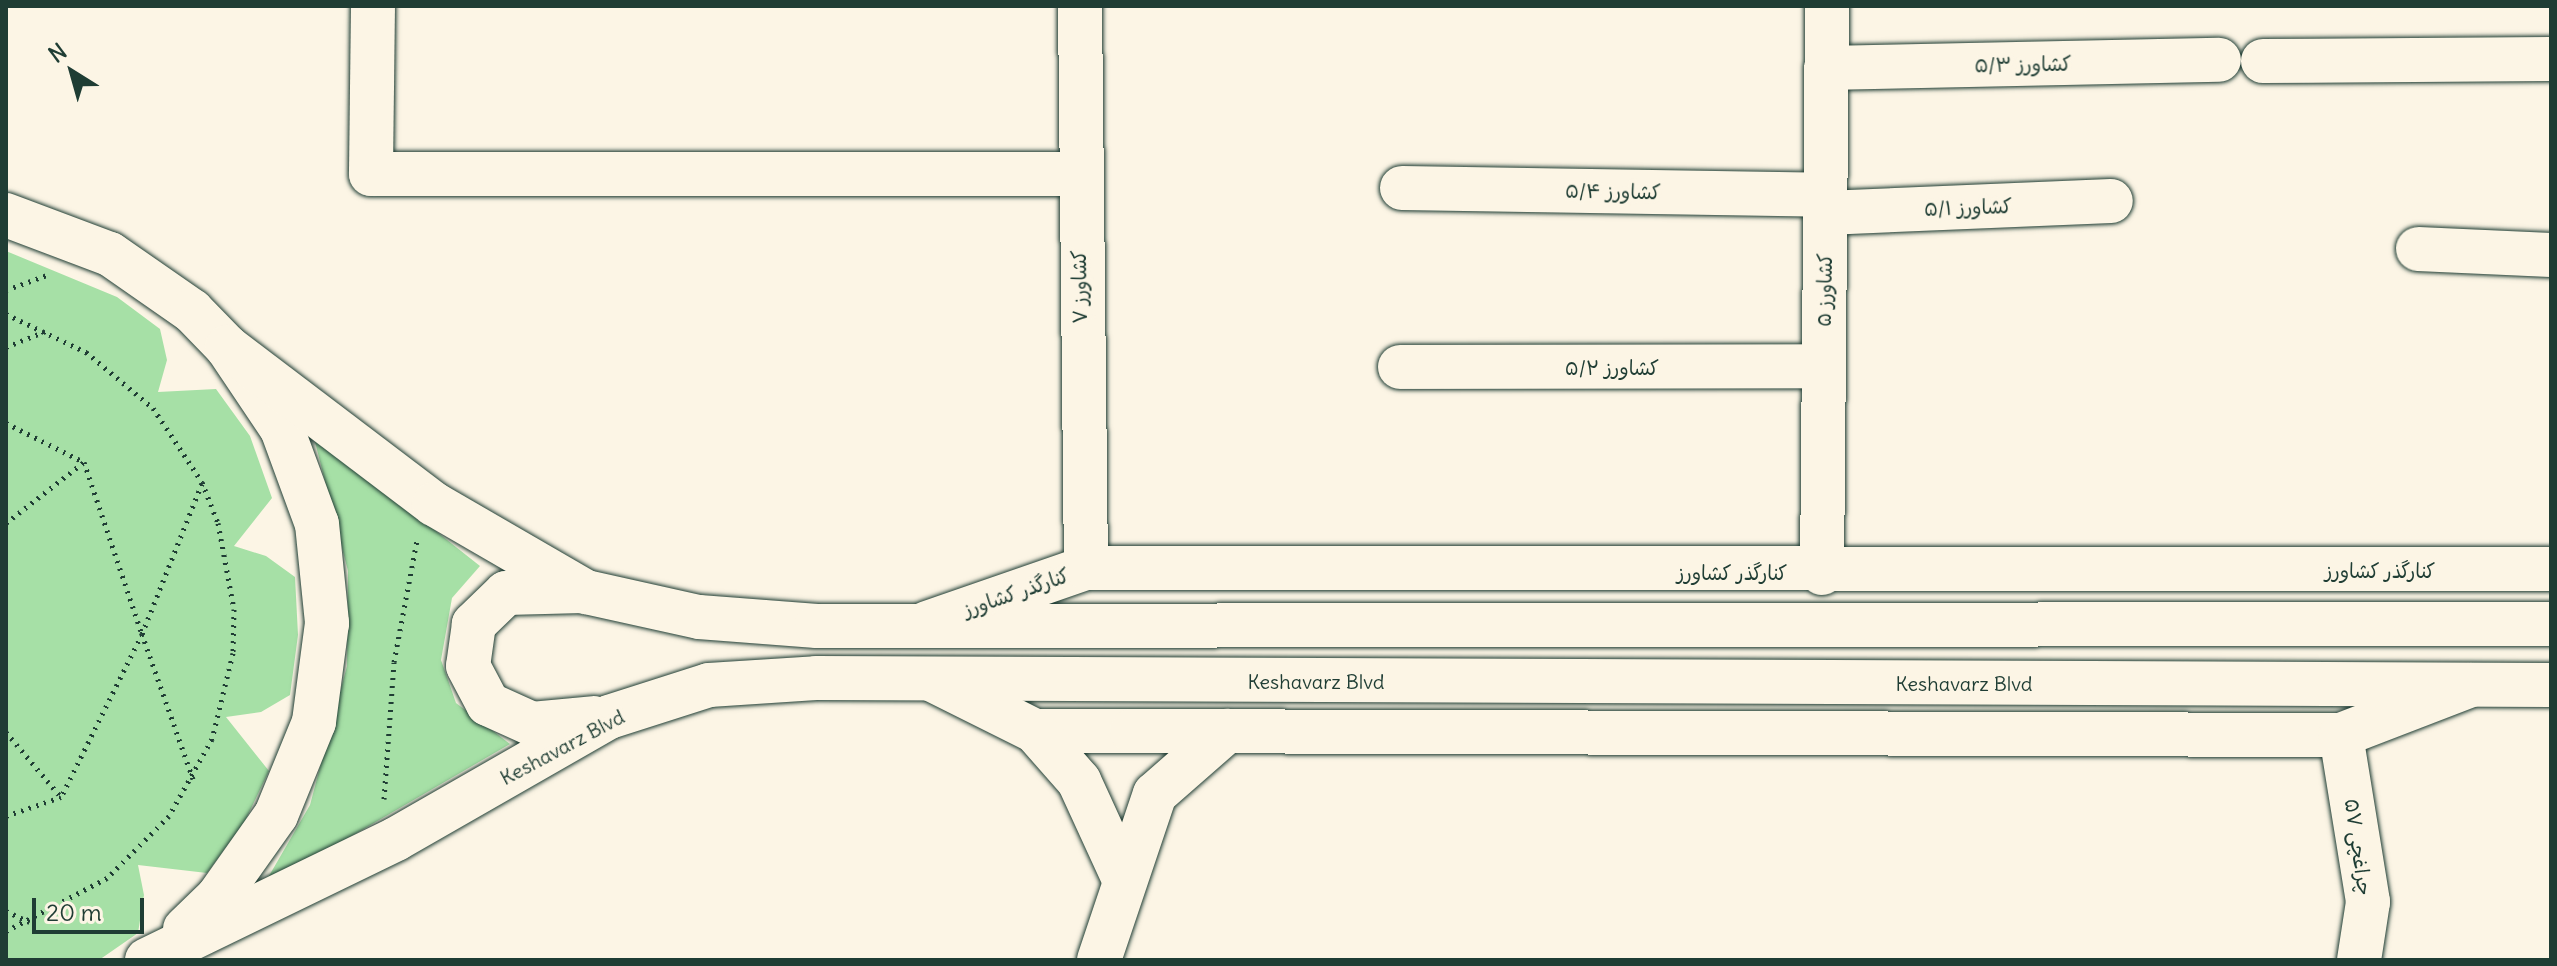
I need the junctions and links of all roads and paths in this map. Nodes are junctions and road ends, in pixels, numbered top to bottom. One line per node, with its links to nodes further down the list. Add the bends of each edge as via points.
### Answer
1 (373, 6): 8 (street, via 371,174)
2 (1080, 6): 8 (street, کشاورز ۷)
3 (1827, 6): 7 (street, کشاورز ۵)
4 (2551, 59): 6 (street)
5 (2219, 60): 7 (street, کشاورز ۵/۳)
6 (2263, 61)
7 (1826, 68): 11 (street, کشاورز ۵)
8 (1077, 174): 26 (street, کشاورز ۷)
9 (1402, 188): 11 (street, کشاورز ۵/۴)
10 (2111, 201): 11 (street, کشاورز ۵/۱)
11 (1825, 204): 19 (street, کشاورز ۵)
12 (6, 215): 18 (street, via 110,254 153,280)
13 (2418, 249): 14 (street)
14 (2551, 255)
15 (6, 314): 16 (path)
16 (47, 330): 17 (path); 23 (path, via 110,369 153,408)
17 (6, 347)
18 (227, 347): 24 (street); 49 (street, via 282,429 317,524 325,585 323,673 298,770 270,826 218,897)
19 (1824, 366): 20 (street, کشاورز ۵/۲); 28 (street, کشاورز ۵)
20 (1400, 367)
21 (6, 423): 22 (path)
22 (84, 462): 25 (path); 32 (path)
23 (202, 482): 32 (path); 41 (path, via 229,565 233,653 212,739)
24 (434, 504): 29 (street); 44 (path, via 421,518 394,662 384,809)
25 (6, 523)
26 (1086, 568): 28 (street, کنارگذر کشاورز); 30 (street, کنارگذر کشاورز)
27 (2551, 569): 28 (street, کنارگذر کشاورز)
28 (1822, 573)
29 (586, 592): 30 (street, via 699,617); 36 (street, via 506,593 474,624 468,666 488,704 532,724)
30 (923, 624): 31 (street)
31 (2551, 624)
32 (142, 634): 41 (path); 42 (path)
33 (931, 679): 34 (street, Keshavarz Blvd); 36 (street, Keshavarz Blvd, via 709,685); 37 (street)
34 (2473, 684): 35 (street, Keshavarz Blvd); 40 (street)
35 (2551, 685)
36 (609, 717): 44 (street, Keshavarz Blvd)
37 (1035, 731): 38 (street); 45 (street, via 1079,781)
38 (1227, 731): 40 (street); 45 (street, via 1155,794)
39 (6, 732): 42 (path)
40 (2341, 735): 51 (street, چراغچی ۵۷, via 2368,902)
41 (193, 779): 47 (path, via 141,849 71,903)
42 (61, 797): 43 (path)
43 (6, 816)
44 (396, 839): 49 (street, Keshavarz Blvd)
45 (1123, 877): 50 (street)
46 (6, 911): 47 (path)
47 (31, 923): 48 (path)
48 (6, 931)
49 (146, 960)
50 (1099, 960)
51 (2359, 960)

